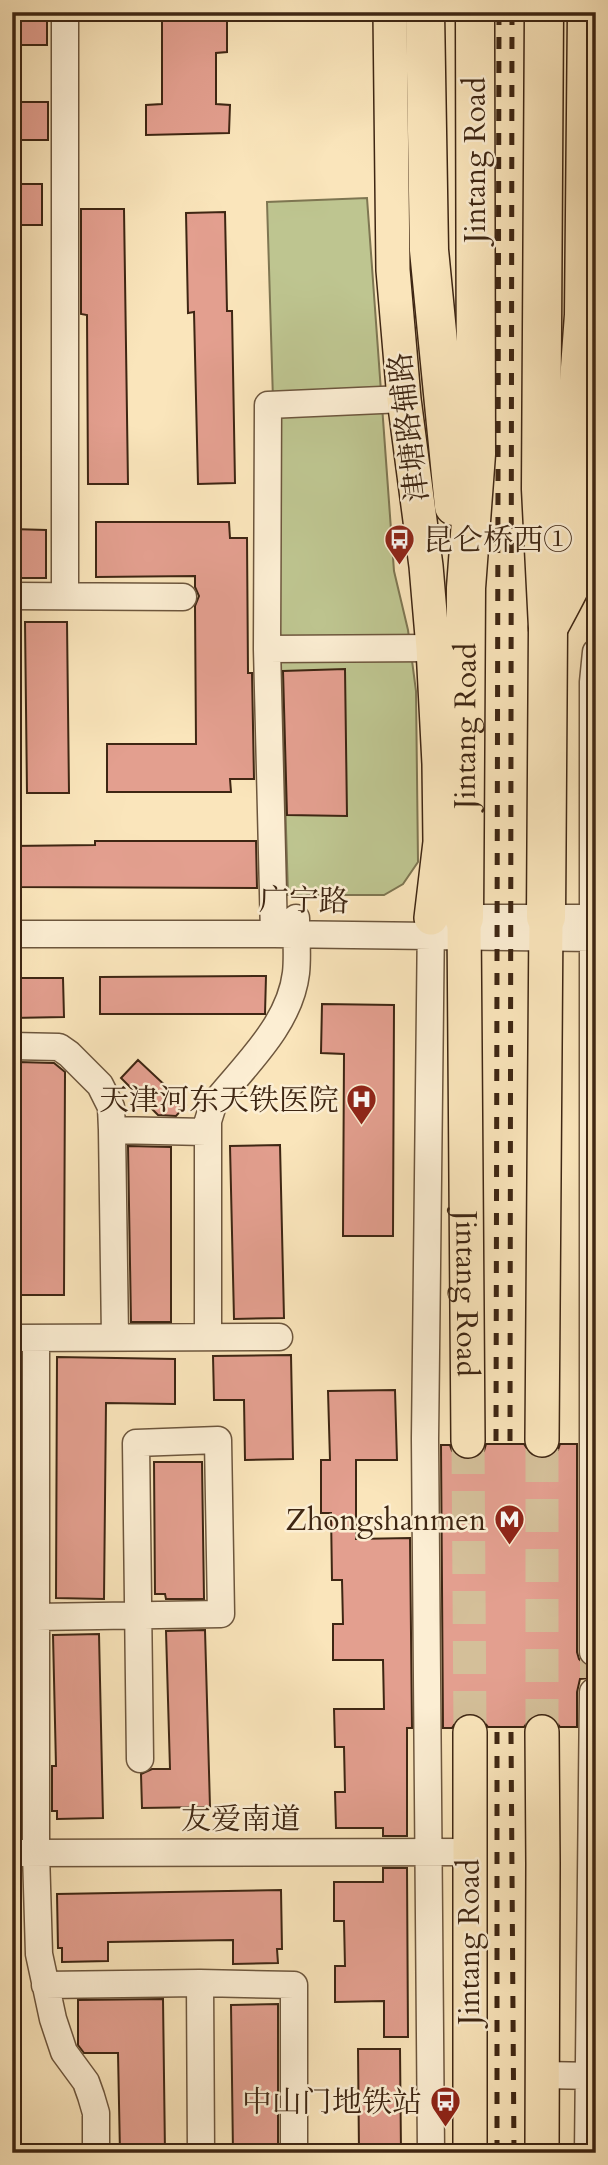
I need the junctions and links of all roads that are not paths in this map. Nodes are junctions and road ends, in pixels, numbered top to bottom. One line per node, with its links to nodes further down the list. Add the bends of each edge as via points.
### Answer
1 (65, 12): 11 (street)
2 (390, 12): 7 (main road, 津塘路辅路, via 393,270)
3 (425, 12): 9 (highway, via 429,250)
4 (475, 12): 9 (highway, Jintang Road, via 476,453)
5 (544, 12): 13 (highway, via 541,489)
6 (587, 12): 13 (highway, via 584,315 570,500)
7 (404, 399): 14 (main road, 津塘路辅路); 15 (street, via 268,405)
8 (596, 513): 13 (highway, via 580,567)
9 (466, 588): 19 (highway, Jintang Road)
10 (12, 596): 11 (street)
11 (65, 596): 12 (street)
12 (183, 597)
13 (548, 628): 20 (highway)
14 (433, 648): 15 (street); 19 (main road, 津塘路辅路)
15 (267, 649): 18 (street)
16 (596, 652): 21 (street)
17 (12, 918): 18 (street, 广宁路)
18 (285, 926): 19 (street, 广宁路); 22 (street, 广宁路); 25 (street, via 296,972 290,997 275,1028 213,1105)
19 (447, 927): 20 (street, 广宁路); 31 (main road, Jintang Road); 42 (street, via 425,1425)
20 (546, 928): 21 (street, 广宁路); 30 (main road)
21 (594, 928): 35 (street)
22 (12, 934)
23 (12, 1046): 24 (street, via 59,1047 69,1054 100,1085 111,1107)
24 (112, 1130): 25 (street); 26 (street)
25 (206, 1132): 27 (street)
26 (115, 1337): 27 (street); 29 (street)
27 (208, 1337): 28 (street)
28 (279, 1337)
29 (24, 1338): 32 (street)
30 (542, 1440)
31 (468, 1441)
32 (24, 1554): 34 (street)
33 (139, 1615): 33 (street, via 136,1443 218,1440 220,1614); 34 (street); 39 (street)
34 (36, 1617): 41 (street)
35 (593, 1653)
36 (593, 1692): 46 (street)
37 (470, 1732): 40 (main road, Jintang Road)
38 (541, 1732): 45 (main road)
39 (140, 1759)
40 (469, 1852): 42 (street, 友爱南道); 51 (main road, Jintang Road)
41 (24, 1853): 42 (street, 友爱南道); 44 (street)
42 (429, 1853): 50 (street)
43 (200, 1983): 44 (street); 48 (street); 49 (street, via 294,1985)
44 (45, 1985): 47 (street, via 64,2052 91,2096)
45 (542, 2075): 46 (street); 52 (main road)
46 (592, 2076): 53 (street)
47 (96, 2153)
48 (201, 2153)
49 (294, 2153)
50 (431, 2153)
51 (470, 2153)
52 (542, 2153)
53 (588, 2153)

